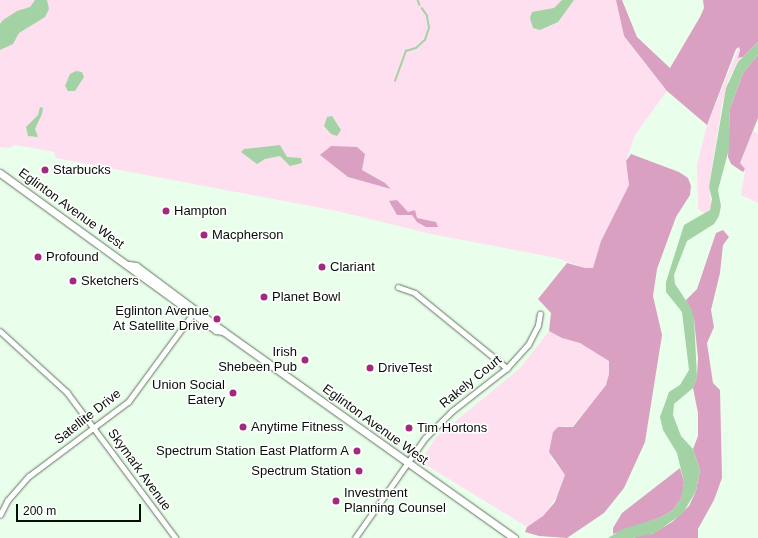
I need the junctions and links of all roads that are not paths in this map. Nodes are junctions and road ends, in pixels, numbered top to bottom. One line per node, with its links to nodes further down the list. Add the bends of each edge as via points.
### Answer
1 (0, 173): 3 (main road, Eglinton Avenue West, via 129,265 133,271)
2 (398, 288): 6 (street, via 415,293)
3 (194, 311): 7 (street, Satellite Drive, via 128,402); 8 (main road, Eglinton Avenue West)
4 (540, 314): 6 (street, Rakely Court, via 534,334)
5 (0, 331): 7 (street, Skymark Avenue, via 59,383)
6 (507, 368): 8 (street, Rakely Court, via 438,424)
7 (94, 428): 9 (street, Satellite Drive, via 29,476 7,501); 10 (street, Skymark Avenue)
8 (407, 463): 11 (street, Rakely Court); 12 (main road, Eglinton Avenue West)
9 (0, 515)
10 (176, 538)
11 (355, 538)
12 (514, 538)

